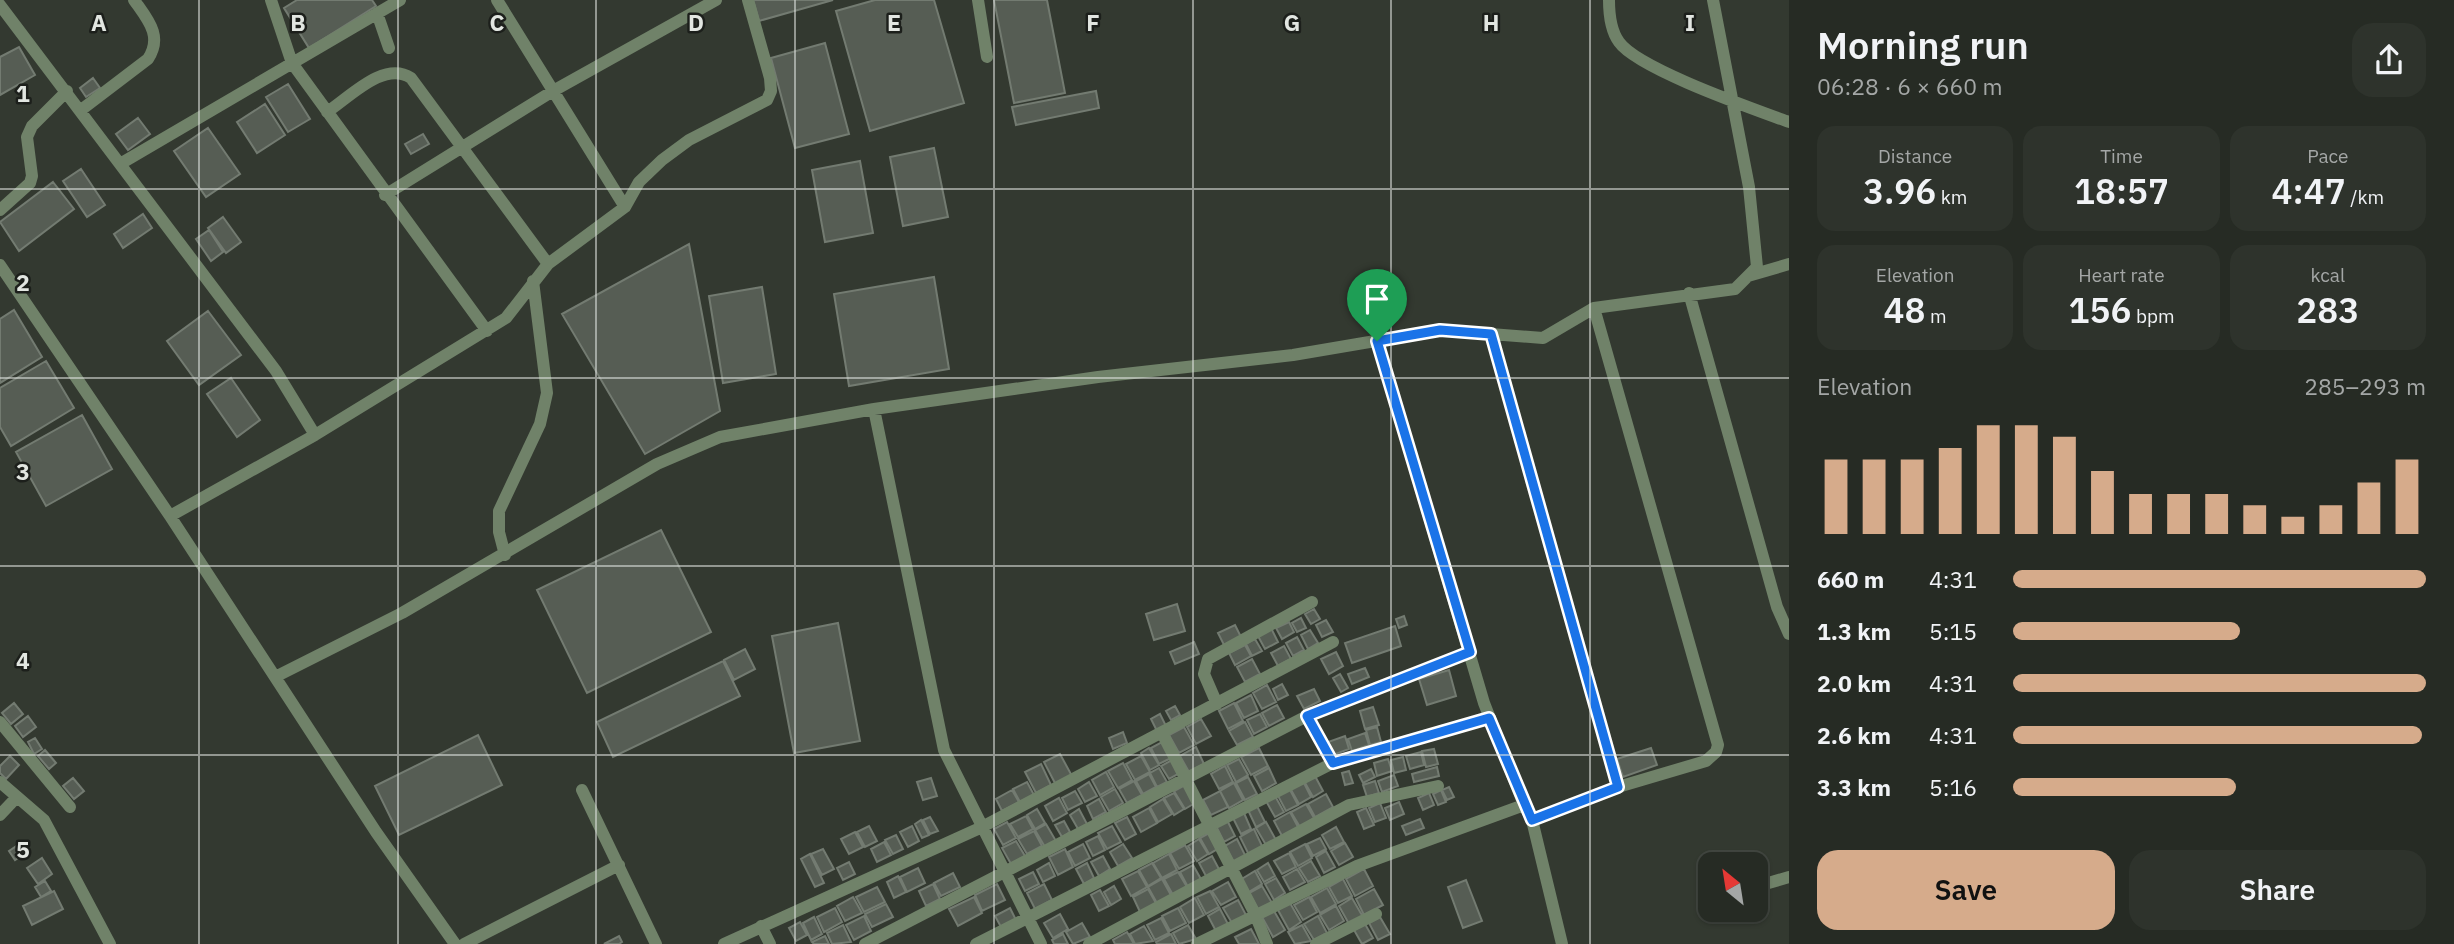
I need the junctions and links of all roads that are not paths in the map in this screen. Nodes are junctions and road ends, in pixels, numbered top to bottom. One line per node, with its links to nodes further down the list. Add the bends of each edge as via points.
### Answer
1 (134, 0): 18 (street, via 152,27 155,49)
2 (271, 0): 14 (street)
3 (400, 0): 11 (street)
4 (497, 0): 16 (street)
5 (716, 0): 16 (street)
6 (748, 0): 24 (street, via 770,78 767,100 671,153 639,182)
7 (978, 0): 13 (street)
8 (1609, 0): 17 (street, via 1618,41 1632,54)
9 (1713, 0): 17 (street)
10 (0, 5): 15 (street)
11 (377, 13): 12 (street); 14 (street)
12 (388, 48)
13 (986, 57)
14 (292, 63): 19 (street); 22 (street)
15 (67, 91): 18 (street); 25 (street, via 32,126 27,136 30,183)
16 (553, 91): 21 (street); 24 (street)
17 (1730, 99): 20 (street); 29 (street, via 1749,187 1757,267)
18 (81, 110): 22 (street)
19 (327, 112): 21 (street, via 385,73 401,72 411,78); 23 (street)
20 (1789, 122)
21 (460, 148): 23 (street); 26 (street)
22 (120, 164): 37 (street, via 276,371)
23 (385, 195): 33 (street)
24 (625, 207): 26 (street)
25 (0, 210)
26 (548, 264): 30 (street)
27 (1789, 264): 29 (street)
28 (0, 265): 38 (street)
29 (1745, 277): 31 (street, via 1735,289)
30 (533, 281): 33 (street, via 506,318); 39 (street, via 547,393 540,424 499,511)
31 (1689, 293): 32 (street); 41 (street, via 1777,607)
32 (1594, 308): 34 (street, via 1543,338); 54 (street, via 1718,746 1706,761)
33 (487, 331): 37 (street)
34 (1491, 334): 35 (street, via 1440,330); 54 (street)
35 (1377, 341): 36 (street); 43 (street)
36 (874, 409): 39 (street, via 720,438 657,464); 62 (street, via 938,733)
37 (315, 435): 38 (street)
38 (170, 516): 44 (street)
39 (505, 555): 44 (street)
40 (1312, 602): 45 (street, via 1208,659 1203,674)
41 (1789, 634)
42 (1334, 642): 45 (street)
43 (1470, 652): 46 (street); 47 (street)
44 (275, 677): 73 (street)
45 (1217, 704): 49 (street)
46 (1307, 716): 50 (street); 51 (street)
47 (1489, 718): 50 (street); 57 (street)
48 (0, 722): 58 (street)
49 (1163, 735): 51 (street); 62 (street)
50 (1333, 763): 61 (street)
51 (1186, 779): 61 (street); 65 (street)
52 (0, 782): 56 (street)
53 (1438, 786): 64 (street, via 1349,805)
54 (1618, 787): 60 (street)
55 (582, 790): 63 (street)
56 (16, 798): 59 (street); 72 (street, via 44,820)
57 (1524, 805): 60 (street); 68 (street, via 1357,866)
58 (70, 807)
59 (0, 815)
60 (1532, 820): 85 (street)
61 (1210, 825): 64 (street); 70 (street)
62 (981, 828): 65 (street); 71 (street)
63 (620, 865): 74 (street); 75 (street)
64 (1232, 869): 68 (street); 81 (street)
65 (1004, 874): 70 (street); 78 (street)
66 (1789, 877): 67 (street)
67 (1768, 883)
68 (1255, 914): 82 (street); 83 (street)
69 (1376, 914): 84 (street)
70 (1026, 919): 79 (street); 80 (street)
71 (761, 926): 76 (street); 77 (street)
72 (110, 944)
73 (455, 944)
74 (464, 944)
75 (656, 944)
76 (724, 944)
77 (770, 944)
78 (865, 944)
79 (976, 944)
80 (1041, 944)
81 (1089, 944)
82 (1197, 944)
83 (1267, 944)
84 (1316, 944)
85 (1562, 944)

